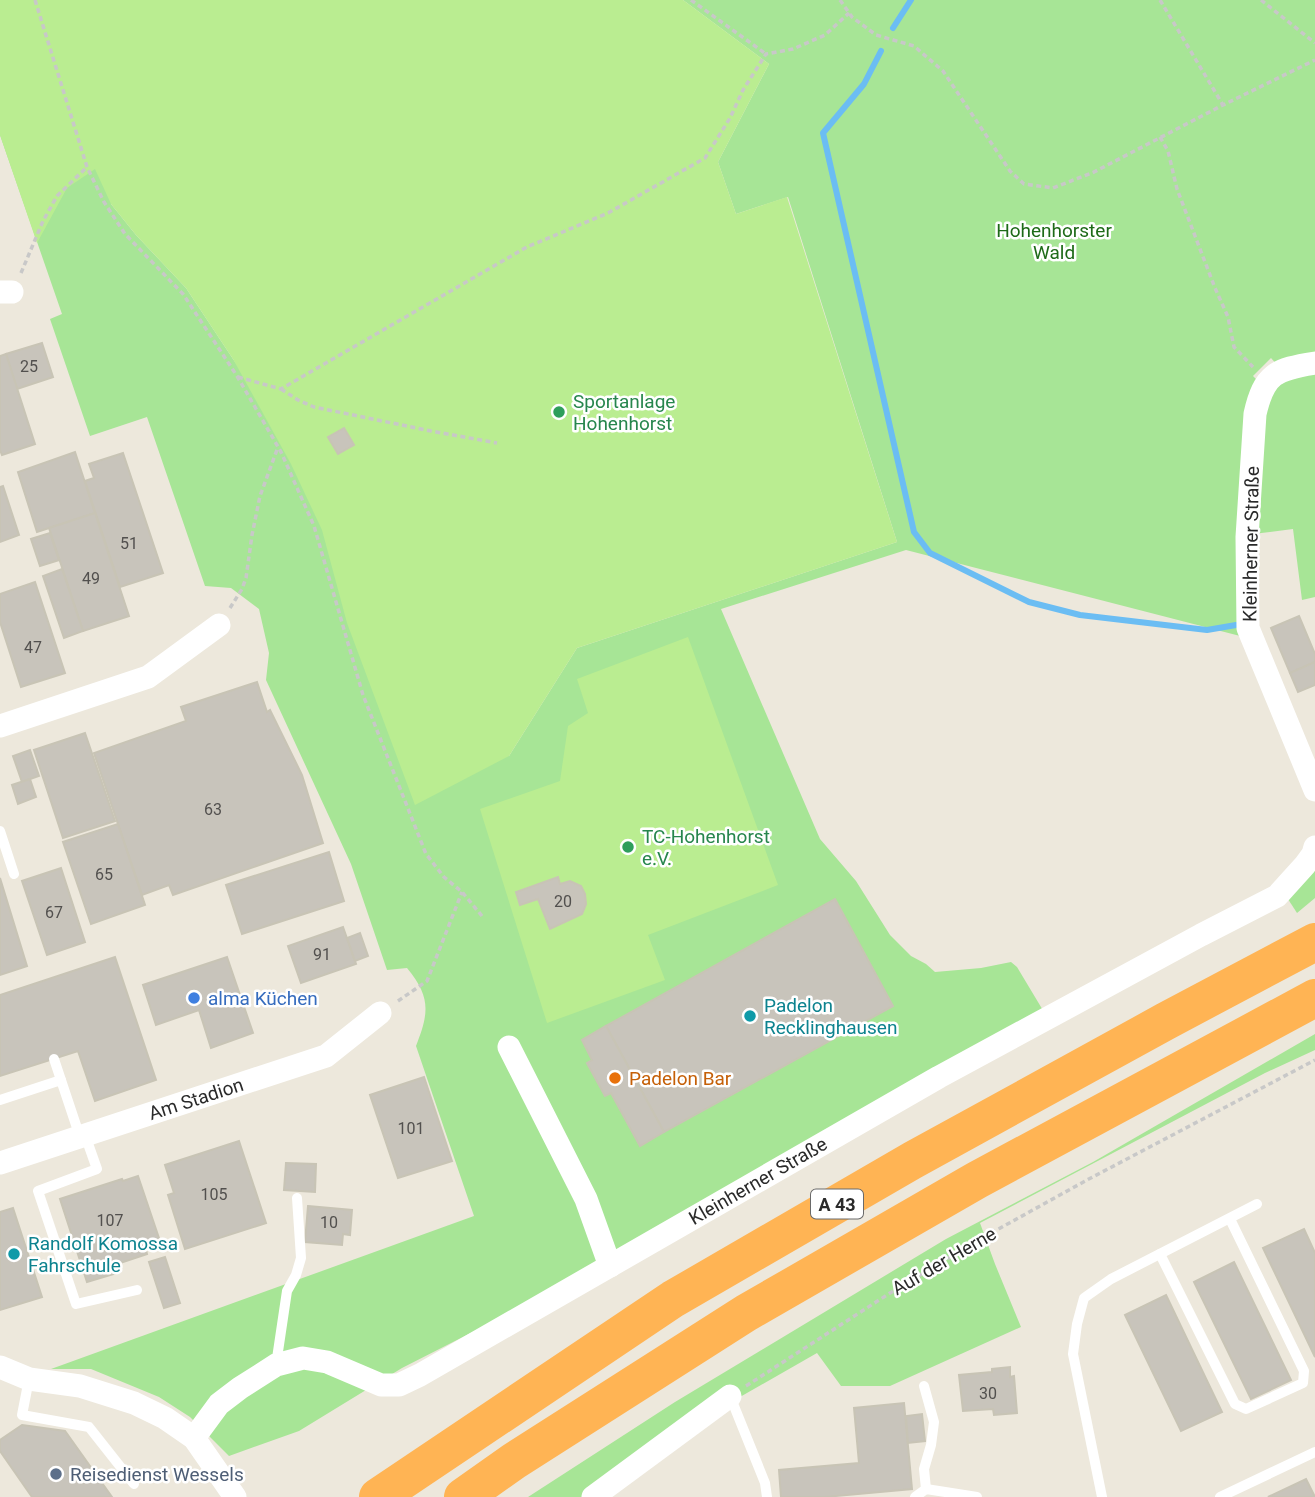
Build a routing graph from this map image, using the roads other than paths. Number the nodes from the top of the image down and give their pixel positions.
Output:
1 (1315, 363) edge
2 (219, 625) road end
3 (0, 726) edge
4 (1315, 790) edge
5 (0, 831) edge
6 (1315, 847) edge
7 (14, 874) dead end
8 (1315, 942) edge
9 (1315, 998) edge
10 (380, 1013) road end
11 (509, 1047) dead end
12 (54, 1059) dead end
13 (61, 1080) junction
14 (0, 1100) edge
15 (83, 1136) junction
16 (0, 1163) edge
17 (297, 1198) dead end
18 (1257, 1204) dead end
19 (1230, 1219) junction
20 (1160, 1254) junction
21 (610, 1266) junction
22 (137, 1290) dead end
23 (276, 1366) junction
24 (0, 1367) edge
25 (29, 1379) junction
26 (924, 1386) dead end
27 (730, 1396) joint
28 (194, 1438) junction
29 (1315, 1452) edge
30 (134, 1484) dead end
31 (926, 1489) junction
32 (235, 1497) edge
33 (378, 1497) edge
34 (463, 1497) edge
35 (593, 1497) edge
36 (767, 1497) edge
37 (915, 1497) edge
38 (977, 1497) edge
39 (1102, 1497) edge
40 (1220, 1497) edge

1 - 4 street, Kleinherner Straße
2 - 3 street
5 - 7 lane
6 - 21 street, Kleinherner Straße
8 - 33 highway, A 43
9 - 34 highway, A 43
10 - 15 street, Am Stadion
11 - 21 street
12 - 13 lane
13 - 14 lane
13 - 15 lane
15 - 16 street, Am Stadion
15 - 22 lane
17 - 23 lane
18 - 19 lane
19 - 20 lane
19 - 20 lane
20 - 39 lane
21 - 23 street, Kleinherner Straße
23 - 28 street, Kleinherner Straße
24 - 25 street
25 - 28 street
25 - 30 lane
26 - 31 lane
27 - 35 street
27 - 36 lane
28 - 32 street
29 - 40 lane
31 - 37 lane
31 - 38 lane

